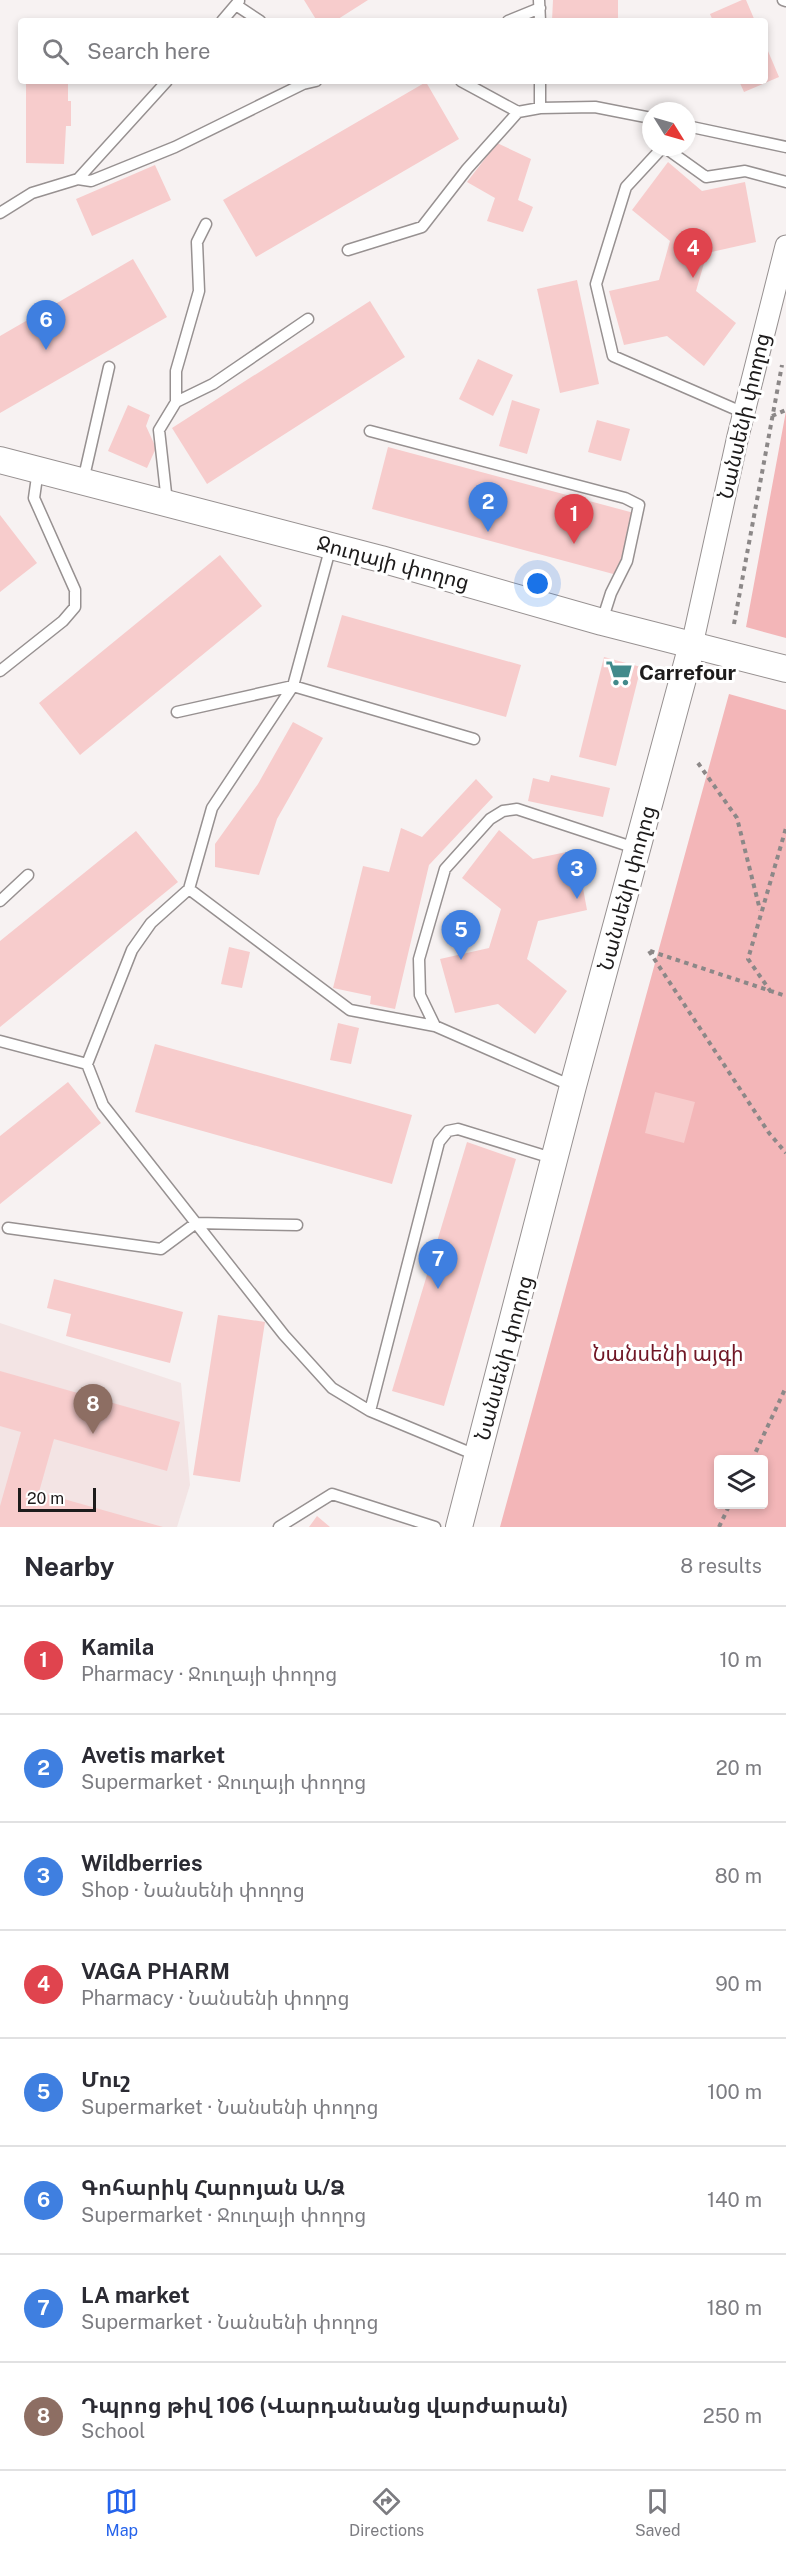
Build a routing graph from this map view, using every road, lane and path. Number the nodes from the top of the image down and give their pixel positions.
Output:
1 (238, 3) edge
2 (540, 4) edge
3 (225, 18) edge
4 (256, 18) edge
5 (514, 18) edge
6 (164, 84) edge
7 (298, 84) edge
8 (467, 84) edge
9 (540, 84) edge
10 (540, 108) junction
11 (518, 112) junction
12 (642, 116) edge
13 (696, 128) edge
14 (786, 147) edge
15 (655, 156) edge
16 (676, 156) edge
17 (78, 179) junction
18 (786, 182) edge
19 (0, 213) edge
20 (206, 224) dead end
21 (786, 246) edge
22 (348, 250) dead end
23 (308, 319) dead end
24 (784, 357) dead end
25 (109, 366) dead end
26 (176, 402) junction
27 (744, 413) junction
28 (370, 431) dead end
29 (0, 460) edge
30 (38, 469) junction
31 (82, 481) junction
32 (167, 502) junction
33 (331, 545) junction
34 (602, 622) junction
35 (734, 624) dead end
36 (692, 645) junction
37 (786, 669) edge
38 (0, 671) edge
39 (293, 686) junction
40 (177, 712) dead end
41 (474, 739) dead end
42 (698, 763) dead end
43 (786, 828) edge
44 (638, 849) junction
45 (28, 875) dead end
46 (189, 889) junction
47 (0, 901) edge
48 (760, 917) junction
49 (771, 992) junction
50 (786, 996) edge
51 (435, 1026) junction
52 (0, 1041) edge
53 (87, 1064) junction
54 (573, 1086) junction
55 (786, 1153) edge
56 (555, 1159) junction
57 (195, 1223) junction
58 (297, 1225) dead end
59 (8, 1228) dead end
60 (786, 1387) edge
61 (784, 1396) edge
62 (370, 1412) junction
63 (754, 1455) edge
64 (478, 1456) junction
65 (728, 1509) edge
66 (279, 1527) edge
67 (435, 1527) edge
68 (459, 1527) edge
69 (719, 1527) edge

1 - 3 lane
1 - 4 lane
2 - 5 lane
6 - 17 lane
7 - 17 lane
8 - 11 lane
9 - 10 lane
10 - 11 lane
10 - 12 lane
11 - 22 lane
13 - 14 lane
15 - 27 lane
16 - 18 lane
17 - 19 lane
20 - 26 lane
21 - 27 street, Նանսենի փողոց
23 - 26 lane
24 - 35 path
25 - 31 lane
26 - 32 lane
27 - 36 street, Նանսենի փողոց
28 - 34 lane
29 - 30 street, Ջուղայի փողոց
30 - 31 street, Ջուղայի փողոց
30 - 38 lane
31 - 32 street, Ջուղայի փողոց
32 - 33 street, Ջուղայի փողոց
33 - 34 street, Ջուղայի փողոց
33 - 39 lane
34 - 36 street, Ջուղայի փողոց
36 - 37 street, Ջուղայի փողոց
36 - 44 street, Նանսենի փողոց
39 - 40 lane
39 - 41 lane
39 - 46 lane
42 - 48 path
43 - 48 path
44 - 51 lane
44 - 54 street, Նանսենի փողոց
45 - 47 lane
46 - 51 lane
46 - 53 lane
48 - 49 path
49 - 50 path
49 - 55 path
51 - 54 lane
52 - 53 lane
53 - 57 lane
54 - 56 street, Նանսենի փողոց
56 - 62 lane
56 - 64 street, Նանսենի փողոց
57 - 58 lane
57 - 59 lane
57 - 62 lane
60 - 61 path
61 - 63 path
62 - 64 lane
64 - 68 street, Նանսենի փողոց
65 - 69 path
66 - 67 lane

